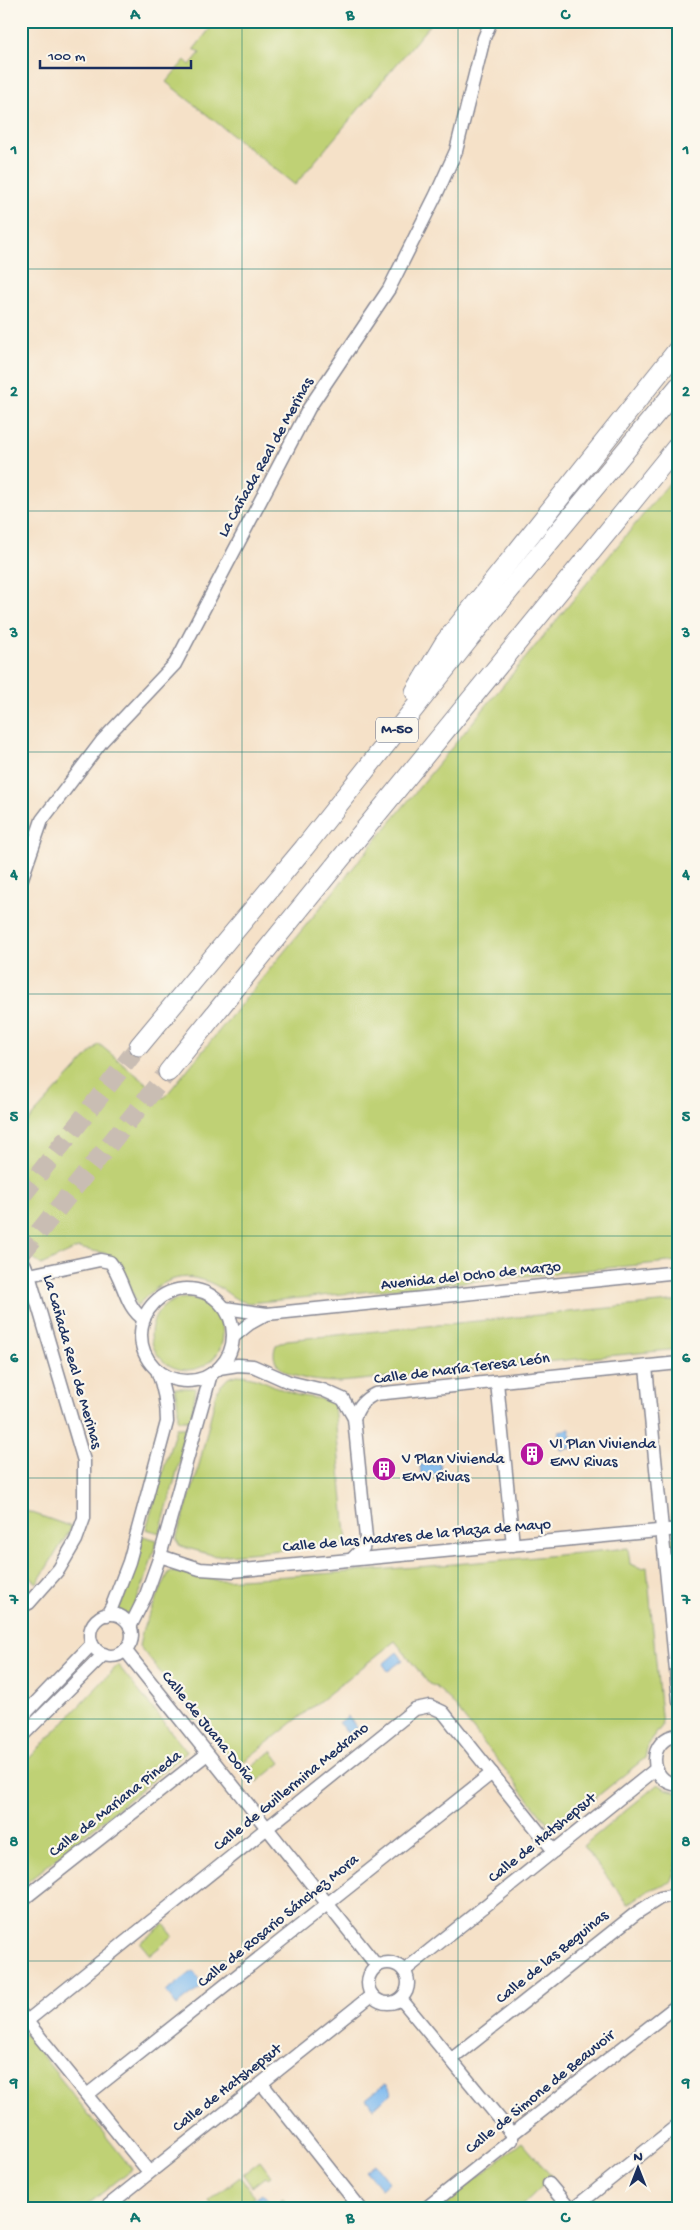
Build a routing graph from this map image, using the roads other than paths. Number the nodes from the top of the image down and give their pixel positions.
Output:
1 (491, 21) edge
2 (679, 348) edge
3 (679, 386) edge
4 (679, 444) edge
5 (370, 765) junction
6 (21, 881) edge
7 (139, 1046) tunnel mouth
8 (168, 1072) tunnel mouth
9 (21, 1256) edge
10 (679, 1272) edge
11 (29, 1275) junction
12 (224, 1308) junction
13 (267, 1314) junction
14 (144, 1319) junction
15 (233, 1338) junction
16 (679, 1363) edge
17 (646, 1367) junction
18 (157, 1370) junction
19 (215, 1371) junction
20 (497, 1382) junction
21 (354, 1418) junction
22 (679, 1529) edge
23 (662, 1531) junction
24 (366, 1538) junction
25 (513, 1545) junction
26 (160, 1556) junction
27 (382, 1558) junction
28 (352, 1559) junction
29 (673, 1589) edge
30 (21, 1607) edge
31 (107, 1615) junction
32 (130, 1627) junction
33 (92, 1644) junction
34 (124, 1650) junction
35 (104, 1654) junction
36 (679, 1701) edge
37 (21, 1718) edge
38 (679, 1735) edge
39 (21, 1737) edge
40 (207, 1754) junction
41 (656, 1770) junction
42 (492, 1773) junction
43 (679, 1785) edge
44 (267, 1828) junction
45 (554, 1851) junction
46 (679, 1894) edge
47 (21, 1901) edge
48 (328, 1904) junction
49 (377, 1966) junction
50 (404, 1971) junction
51 (372, 1995) junction
52 (401, 1999) junction
53 (679, 2004) edge
54 (24, 2018) edge
55 (452, 2059) junction
56 (262, 2084) junction
57 (87, 2095) junction
58 (679, 2124) edge
59 (512, 2134) junction
60 (149, 2172) junction
61 (549, 2184) dead end
62 (112, 2206) edge
63 (361, 2209) edge
64 (425, 2209) edge
65 (571, 2209) edge

1 - 6 street, La Cañada Real de Merinas
2 - 5 highway
3 - 5 highway, M-50
4 - 8 highway, M-50
5 - 7 highway, M-50
9 - 11 street, La Cañada Real de Merinas
10 - 13 street, Avenida del Ocho de Marzo
11 - 14 street
11 - 30 street, La Cañada Real de Merinas
12 - 13 street, Avenida del Ocho de Marzo
12 - 14 street
12 - 15 street
13 - 15 street, Avenida del Ocho de Marzo
14 - 18 street
15 - 19 street
16 - 17 street, Calle de María Teresa León
17 - 20 street, Calle de María Teresa León
17 - 23 street
18 - 19 street
18 - 31 street
19 - 21 street
19 - 26 street
20 - 21 street, Calle de María Teresa León
20 - 25 street
21 - 24 street
22 - 23 street, Calle de las Madres de la Plaza de Mayo
23 - 25 street, Calle de las Madres de la Plaza de Mayo
23 - 29 street
24 - 27 street
24 - 28 street
25 - 27 street, Calle de las Madres de la Plaza de Mayo
26 - 28 street, Calle de las Madres de la Plaza de Mayo
26 - 32 street
27 - 28 street, Calle de las Madres de la Plaza de Mayo
29 - 36 street
31 - 32 street
31 - 33 street
32 - 34 street
33 - 35 street
33 - 37 street
34 - 35 street
34 - 40 street, Calle de Juana Doña
35 - 39 street
38 - 41 street
40 - 44 street, Calle de Juana Doña
40 - 47 street, Calle de Mariana Pineda
41 - 43 street
41 - 45 street, Calle de Hatshepsut
42 - 44 street, Calle de Guillermina Medrano
42 - 45 street, Calle de Guillermina Medrano
42 - 48 street, Calle de Rosario Sánchez Mora
44 - 48 street, Calle de Juana Doña
44 - 54 street, Calle de Guillermina Medrano
45 - 50 street, Calle de Hatshepsut
46 - 55 street, Calle de las Beguinas
48 - 49 street, Calle de Juana Doña
48 - 57 street, Calle de Rosario Sánchez Mora
49 - 50 street
49 - 51 street
50 - 52 street
51 - 52 street
51 - 56 street, Calle de Hatshepsut
52 - 55 street
53 - 59 street, Calle de Simone de Beauvoir
54 - 57 street
55 - 59 street
56 - 60 street, Calle de Hatshepsut
56 - 63 street
57 - 60 street
58 - 65 street
59 - 64 street, Calle de Simone de Beauvoir
60 - 62 street, Calle de Hatshepsut
61 - 65 street

